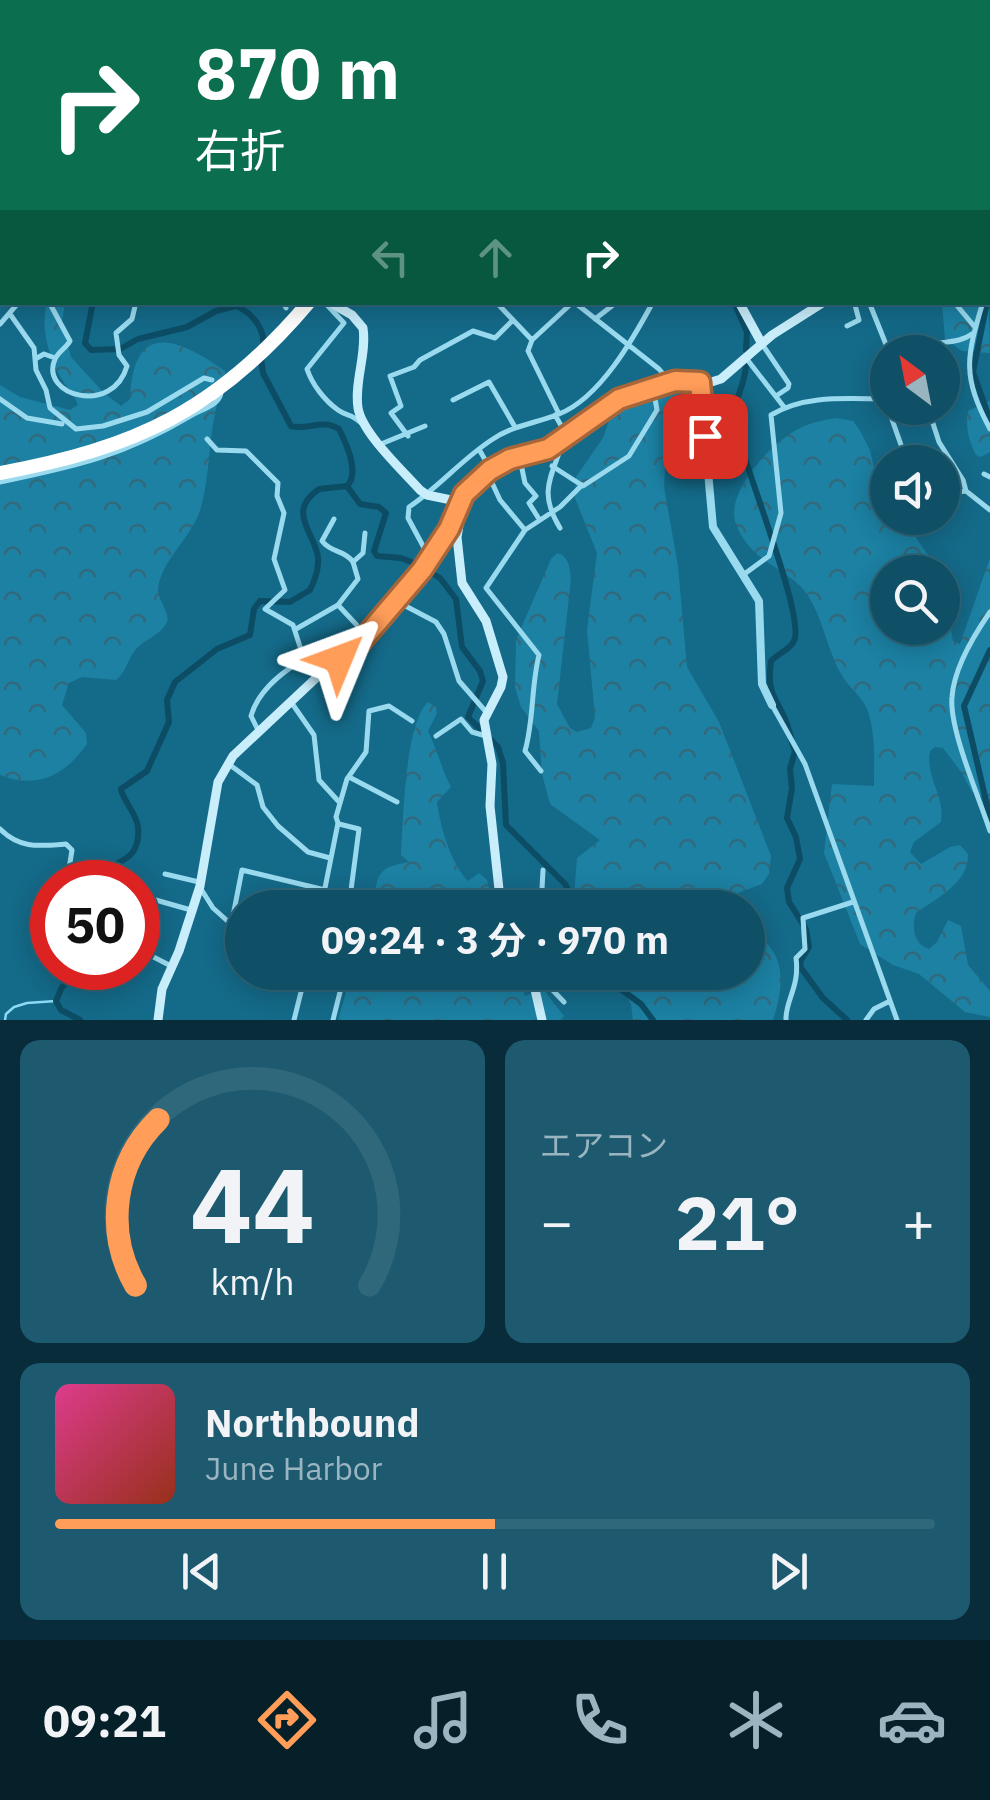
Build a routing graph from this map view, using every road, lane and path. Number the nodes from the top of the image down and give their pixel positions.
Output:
1 (17, 305) edge
2 (51, 305) edge
3 (135, 305) edge
4 (289, 305) edge
5 (306, 305) edge
6 (330, 305) edge
7 (334, 305) edge
8 (498, 305) edge
9 (571, 305) edge
10 (578, 305) edge
11 (614, 305) edge
12 (651, 305) edge
13 (741, 305) edge
14 (820, 305) edge
15 (855, 305) edge
16 (870, 305) edge
17 (956, 305) edge
18 (982, 305) edge
19 (10, 314) junction
20 (595, 319) junction
21 (512, 322) junction
22 (0, 324) edge
23 (847, 326) dead end
24 (973, 330) junction
25 (882, 335) edge
26 (532, 340) junction
27 (960, 343) edge
28 (762, 344) junction
29 (629, 346) junction
30 (37, 358) junction
31 (55, 358) junction
32 (746, 358) junction
33 (230, 376) junction
34 (212, 380) dead end
35 (670, 382) junction
36 (700, 382) junction
37 (653, 387) junction
38 (221, 393) dead end
39 (776, 396) junction
40 (0, 399) edge
41 (453, 400) dead end
42 (870, 401) edge
43 (784, 407) junction
44 (557, 415) junction
45 (66, 424) junction
46 (934, 425) edge
47 (426, 426) dead end
48 (514, 427) junction
49 (990, 429) edge
50 (408, 436) junction
51 (207, 439) dead end
52 (565, 439) junction
53 (380, 444) junction
54 (480, 451) junction
55 (510, 459) junction
56 (552, 466) junction
57 (0, 470) edge
58 (489, 471) junction
59 (0, 482) edge
60 (582, 485) junction
61 (966, 491) junction
62 (960, 492) edge
63 (548, 494) junction
64 (427, 495) junction
65 (536, 496) junction
66 (461, 502) junction
67 (550, 510) junction
68 (990, 510) edge
69 (334, 518) dead end
70 (539, 519) junction
71 (560, 528) dead end
72 (525, 530) junction
73 (366, 533) dead end
74 (353, 562) junction
75 (426, 564) junction
76 (742, 576) junction
77 (394, 600) junction
78 (338, 605) junction
79 (990, 612) edge
80 (296, 629) junction
81 (366, 636) junction
82 (304, 659) junction
83 (331, 664) junction
84 (290, 702) junction
85 (772, 705) joint
86 (487, 713) junction
87 (412, 721) dead end
88 (259, 732) junction
89 (436, 736) dead end
90 (486, 736) junction
91 (228, 762) junction
92 (541, 771) dead end
93 (348, 777) junction
94 (397, 802) dead end
95 (340, 803) junction
96 (338, 824) junction
97 (0, 829) edge
98 (990, 831) edge
99 (331, 858) junction
100 (70, 860) edge
101 (543, 870) dead end
102 (166, 874) dead end
103 (199, 884) junction
104 (238, 890) edge
105 (310, 890) edge
106 (325, 890) edge
107 (351, 890) edge
108 (499, 890) edge
109 (541, 890) edge
110 (160, 901) edge
111 (854, 902) junction
112 (190, 910) junction
113 (225, 920) edge
114 (160, 961) edge
115 (172, 967) junction
116 (302, 990) edge
117 (340, 990) edge
118 (535, 990) edge
119 (553, 990) edge
120 (890, 1000) junction
121 (564, 1002) dead end
122 (158, 1020) edge
123 (294, 1020) edge
124 (333, 1020) edge
125 (542, 1020) edge
126 (786, 1020) edge
127 (866, 1020) edge
128 (897, 1020) edge

1 - 19 street
2 - 31 street
3 - 31 street
4 - 33 highway
5 - 33 highway
6 - 53 street
7 - 53 main road
8 - 21 street
9 - 26 street
10 - 20 street
11 - 20 street
12 - 29 street
13 - 28 main road
14 - 28 main road
15 - 23 street
16 - 25 street
17 - 24 street
18 - 24 street
19 - 22 street
19 - 30 street
20 - 29 street
21 - 26 street
21 - 50 street
24 - 27 street
24 - 49 street
26 - 44 street
28 - 32 main road
28 - 39 street
29 - 35 street
29 - 44 street
30 - 31 street
30 - 45 street
32 - 36 main road
32 - 39 street
33 - 57 highway
34 - 45 street
35 - 36 main road
35 - 37 main road
36 - 76 street
37 - 52 main road
37 - 60 street
38 - 59 street
39 - 43 street
40 - 45 street
41 - 48 street
42 - 43 street
43 - 76 street
44 - 48 street
44 - 52 street
46 - 61 street
47 - 50 street
48 - 54 street
50 - 53 street
51 - 80 street
52 - 55 main road
52 - 56 street
53 - 64 main road
54 - 58 street
54 - 64 street
55 - 58 main road
55 - 65 street
56 - 60 street
56 - 63 street
58 - 66 main road
58 - 72 street
60 - 67 street
61 - 62 street
61 - 68 street
63 - 65 street
63 - 67 street
64 - 66 main road
64 - 75 street
65 - 70 street
66 - 75 main road
66 - 86 main road
67 - 70 street
67 - 71 street
69 - 74 street
70 - 72 street
72 - 92 street
73 - 74 street
74 - 78 street
75 - 77 main road
76 - 85 street
77 - 81 main road
77 - 86 street
78 - 80 street
78 - 81 street
79 - 98 street
80 - 82 street
81 - 83 main road
82 - 83 street
82 - 88 street
83 - 84 main road
84 - 88 main road
84 - 95 street
85 - 111 street
86 - 90 main road
87 - 93 street
88 - 91 main road
89 - 90 street
90 - 108 main road
91 - 99 street
91 - 103 main road
93 - 94 street
93 - 95 street
95 - 96 street
96 - 99 street
96 - 107 street
97 - 100 street
99 - 106 street
101 - 109 street
102 - 103 street
103 - 112 main road
103 - 113 street
104 - 105 street
110 - 112 street
111 - 120 street
111 - 126 street
112 - 115 main road
114 - 115 street
115 - 122 main road
116 - 123 street
117 - 124 street
118 - 125 main road
119 - 121 street
120 - 127 street
120 - 128 street

